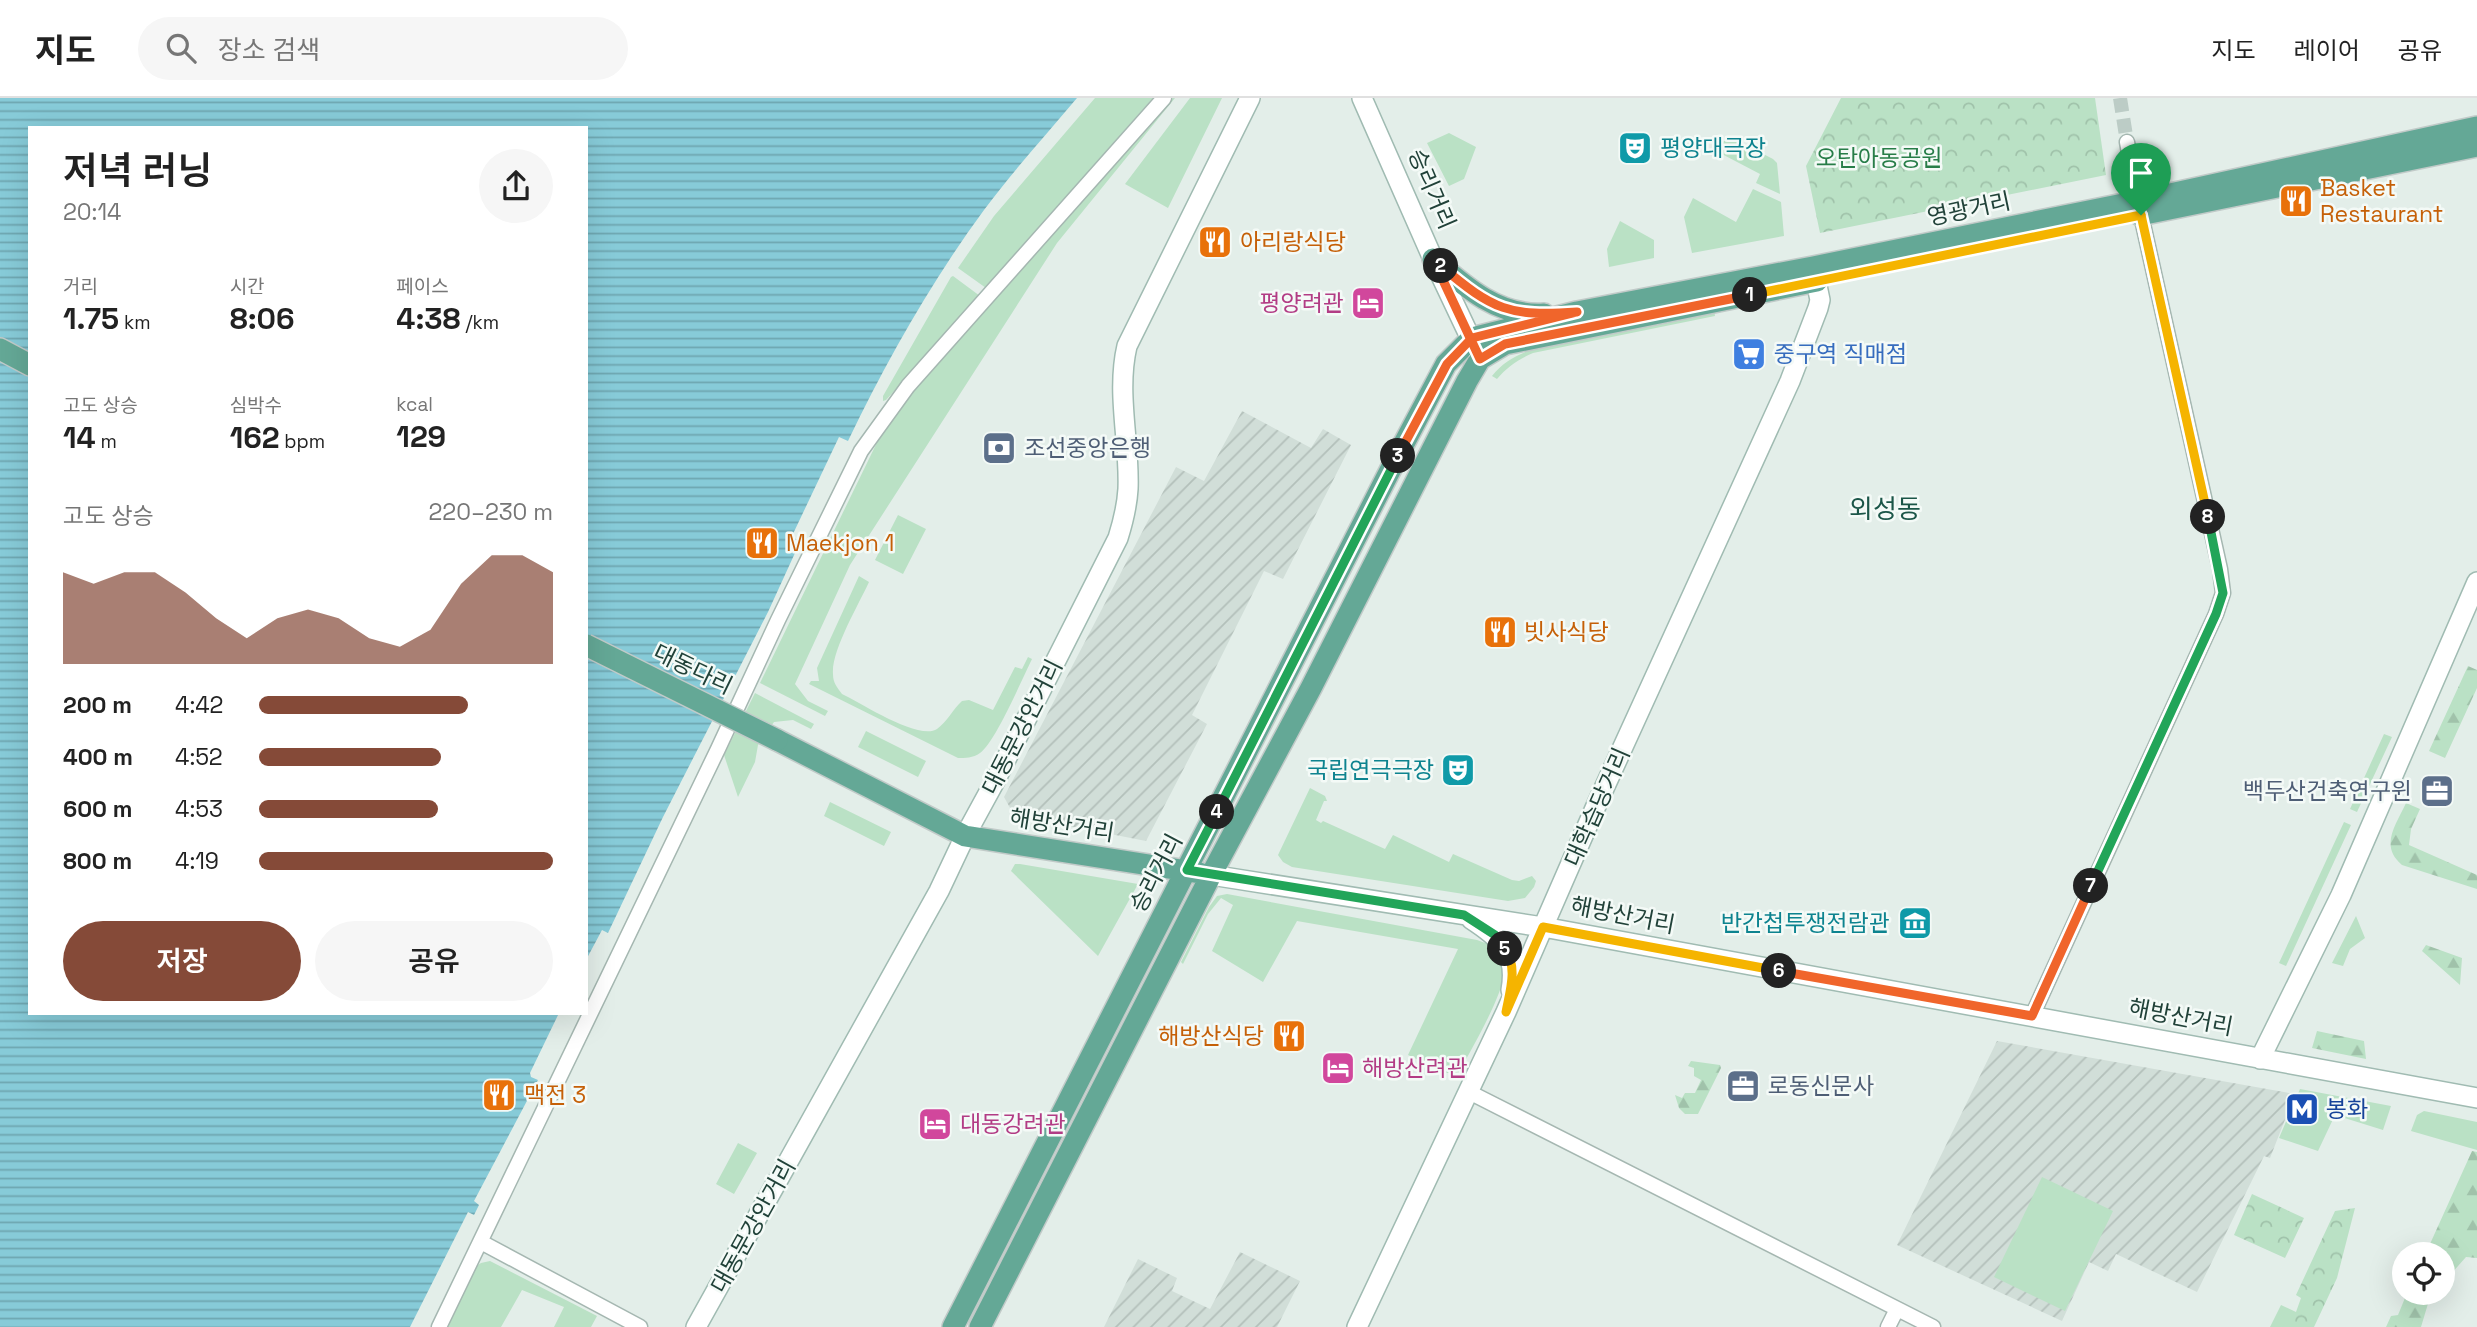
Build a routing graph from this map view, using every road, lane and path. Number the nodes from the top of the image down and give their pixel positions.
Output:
1 (1164, 98) edge
2 (1250, 98) edge
3 (1362, 98) edge
4 (2477, 128) edge
5 (2127, 142) tunnel mouth
6 (2477, 146) edge
7 (2140, 208) junction
8 (1433, 259) junction
9 (1816, 281) junction
10 (1577, 312) junction
11 (1472, 338) junction
12 (0, 349) edge
13 (1480, 359) junction
14 (28, 364) edge
15 (2477, 582) edge
16 (588, 646) edge
17 (777, 740) joint
18 (965, 836) junction
19 (1187, 870) junction
20 (1211, 874) junction
21 (1464, 915) junction
22 (1543, 927) junction
23 (1506, 1012) junction
24 (2032, 1016) junction
25 (2260, 1059) junction
26 (1468, 1092) junction
27 (2477, 1098) edge
28 (481, 1242) junction
29 (1896, 1309) junction
30 (439, 1327) edge
31 (640, 1327) edge
32 (696, 1327) edge
33 (953, 1327) edge
34 (979, 1327) edge
35 (1357, 1327) edge
36 (1888, 1327) edge
37 (1933, 1327) edge

1 - 28 street
2 - 18 main road, 대동문강안거리
3 - 8 main road, 승리거리
4 - 7 main road, 영광거리
5 - 7 street
6 - 7 main road, 영광거리
7 - 9 main road, 영광거리
7 - 10 main road, 영광거리
7 - 24 street
8 - 10 main road
8 - 11 main road, 승리거리
9 - 13 main road, 영광거리
9 - 22 main road, 대학습당거리
10 - 11 main road, 영광거리
11 - 13 main road, 승리거리
11 - 19 main road, 승리거리
12 - 14 main road
13 - 20 main road
15 - 25 main road
16 - 17 main road, 대동다리, bridge
17 - 18 main road, 해방산거리
18 - 19 main road, 해방산거리
18 - 32 main road, 대동문강안거리
19 - 20 main road, 해방산거리
19 - 33 main road, 승리거리
20 - 21 main road, 해방산거리
20 - 34 main road
21 - 22 main road, 해방산거리
21 - 23 main road
22 - 23 main road, 대학습당거리
22 - 24 main road, 해방산거리
23 - 26 main road, 대학습당거리
24 - 25 main road, 해방산거리
25 - 27 main road, 해방산거리
26 - 29 street
26 - 35 main road, 대학습당거리
28 - 30 street
28 - 31 street
29 - 36 street
29 - 37 street

